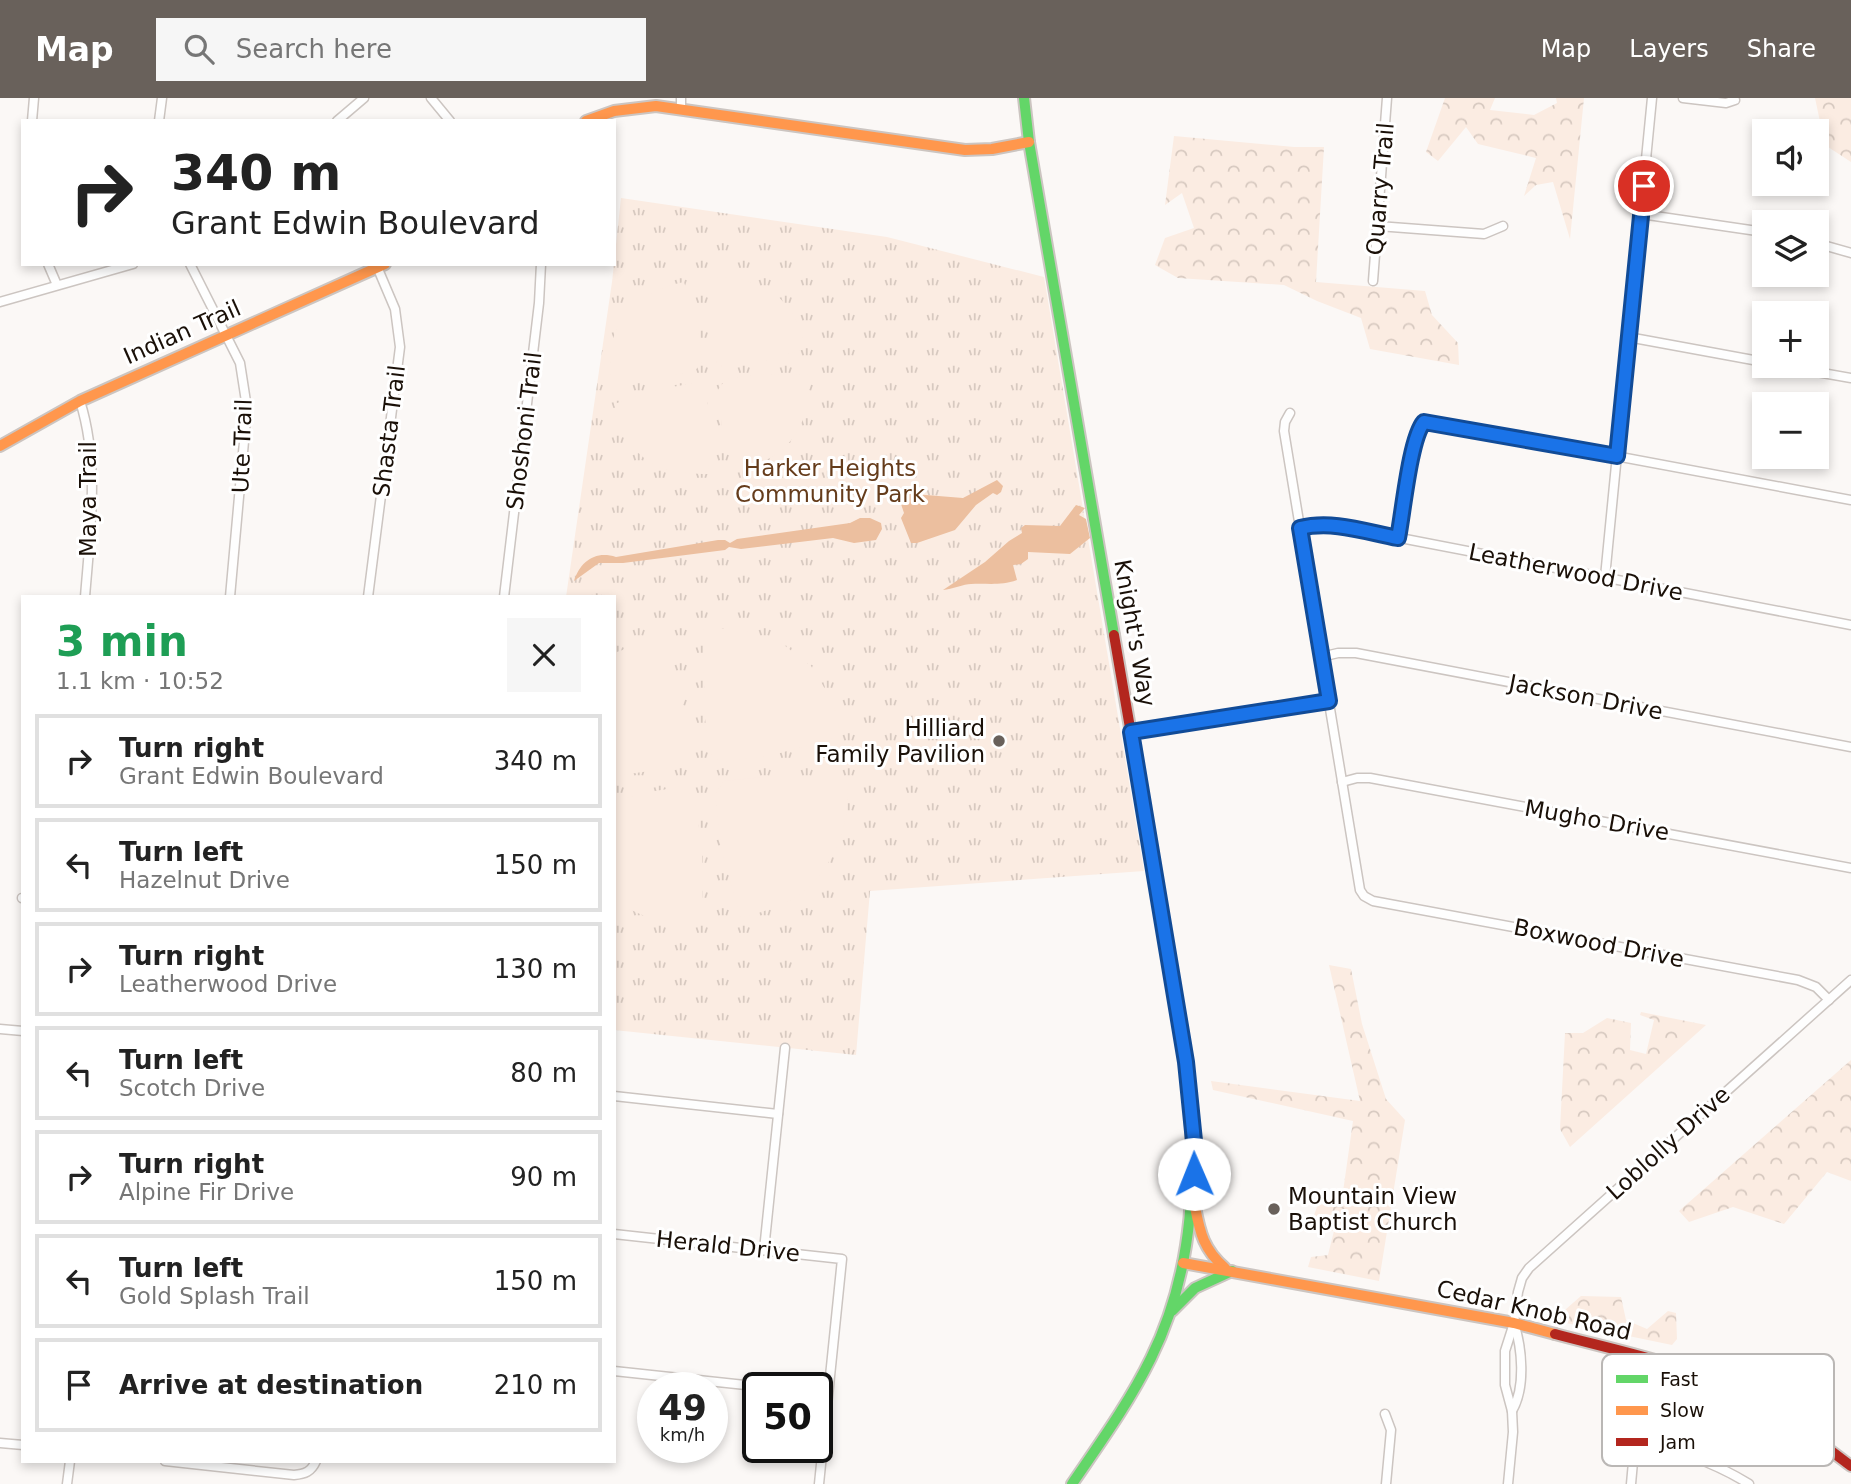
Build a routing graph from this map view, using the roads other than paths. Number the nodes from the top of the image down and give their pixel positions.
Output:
1 (34, 98) edge
2 (162, 98) edge
3 (365, 98) edge
4 (431, 98) edge
5 (1025, 98) edge
6 (1387, 98) edge
7 (1652, 98) edge
8 (1683, 98) edge
9 (1735, 100) edge
10 (681, 103) edge
11 (33, 119) edge
12 (159, 119) edge
13 (339, 119) edge
14 (448, 119) edge
15 (592, 119) edge
16 (1029, 142) junction
17 (1641, 214) junction
18 (1378, 226) junction
19 (1503, 226) dead end
20 (1752, 230) edge
21 (1829, 247) edge
22 (1851, 253) edge
23 (49, 266) edge
24 (126, 266) edge
25 (191, 266) edge
26 (382, 266) edge
27 (541, 266) edge
28 (1373, 281) dead end
29 (57, 285) junction
30 (0, 302) edge
31 (226, 334) junction
32 (1628, 337) junction
33 (1752, 360) edge
34 (1829, 374) edge
35 (1851, 378) edge
36 (80, 401) junction
37 (1290, 413) dead end
38 (0, 446) edge
39 (1617, 456) junction
40 (1851, 500) edge
41 (1300, 528) junction
42 (1398, 538) junction
43 (1605, 577) junction
44 (85, 595) edge
45 (230, 595) edge
46 (368, 595) edge
47 (504, 595) edge
48 (1851, 625) edge
49 (1321, 657) junction
50 (1329, 701) junction
51 (1131, 732) junction
52 (1851, 747) edge
53 (1342, 782) junction
54 (1851, 867) edge
55 (1851, 980) edge
56 (1829, 1000) junction
57 (0, 1029) edge
58 (21, 1031) edge
59 (785, 1048) dead end
60 (616, 1096) edge
61 (778, 1114) junction
62 (1193, 1200) junction
63 (616, 1234) edge
64 (764, 1250) junction
65 (1183, 1263) junction
66 (1230, 1271) junction
67 (1170, 1313) junction
68 (1514, 1323) junction
69 (1630, 1354) edge
70 (616, 1371) edge
71 (832, 1372) edge
72 (742, 1385) edge
73 (1512, 1411) junction
74 (1385, 1414) dead end
75 (0, 1443) edge
76 (21, 1445) edge
77 (1834, 1453) edge
78 (69, 1463) edge
79 (183, 1463) edge
80 (315, 1463) edge
81 (822, 1463) edge
82 (1633, 1466) edge
83 (1715, 1466) edge
84 (1851, 1466) edge
85 (67, 1484) edge
86 (819, 1484) edge
87 (1072, 1484) edge
88 (1385, 1484) edge
89 (1508, 1484) edge
90 (1631, 1484) edge
91 (1749, 1484) edge

1 - 11 street
2 - 12 street
3 - 13 street
4 - 14 street
5 - 16 main road, Knight's Way
6 - 18 street, Quarry Trail
7 - 17 street
8 - 9 street
10 - 15 main road
10 - 16 main road
16 - 51 main road, Knight's Way
17 - 20 street
17 - 32 street
18 - 19 street
18 - 28 street, Quarry Trail
21 - 22 street
23 - 29 street
24 - 29 street
25 - 31 street, Ute Trail
26 - 31 main road, Indian Trail
26 - 46 street, Shasta Trail
27 - 47 street, Shoshoni Trail
29 - 30 street
31 - 36 main road, Indian Trail
31 - 45 street, Ute Trail
32 - 33 street
32 - 39 street
34 - 35 street
36 - 38 main road, Indian Trail
36 - 44 street, Maya Trail
37 - 41 street
39 - 40 street
39 - 42 street
39 - 43 street
41 - 42 street, Leatherwood Drive
41 - 49 street
42 - 43 street, Leatherwood Drive
43 - 48 street, Leatherwood Drive
49 - 50 street
49 - 52 street, Jackson Drive
50 - 51 street
50 - 53 street
51 - 62 main road, Knight's Way
53 - 54 street, Mugho Drive
53 - 56 street, Boxwood Drive
55 - 56 street, Loblolly Drive
56 - 68 street, Loblolly Drive
57 - 58 street
59 - 61 street
60 - 61 street
61 - 64 street
62 - 65 main road, Knight's Way
62 - 66 main road
63 - 64 street, Herald Drive
64 - 71 street, Herald Drive
65 - 66 main road, Cedar Knob Road
65 - 67 main road, Knight's Way
66 - 67 main road
66 - 68 main road, Cedar Knob Road
67 - 87 main road, Knight's Way
68 - 69 main road, Cedar Knob Road
68 - 73 street
68 - 73 street
70 - 72 street
73 - 89 street
74 - 88 street
75 - 76 street
77 - 84 main road, Cedar Knob Road
78 - 85 street
79 - 80 street
81 - 86 street
82 - 90 street
83 - 91 street

